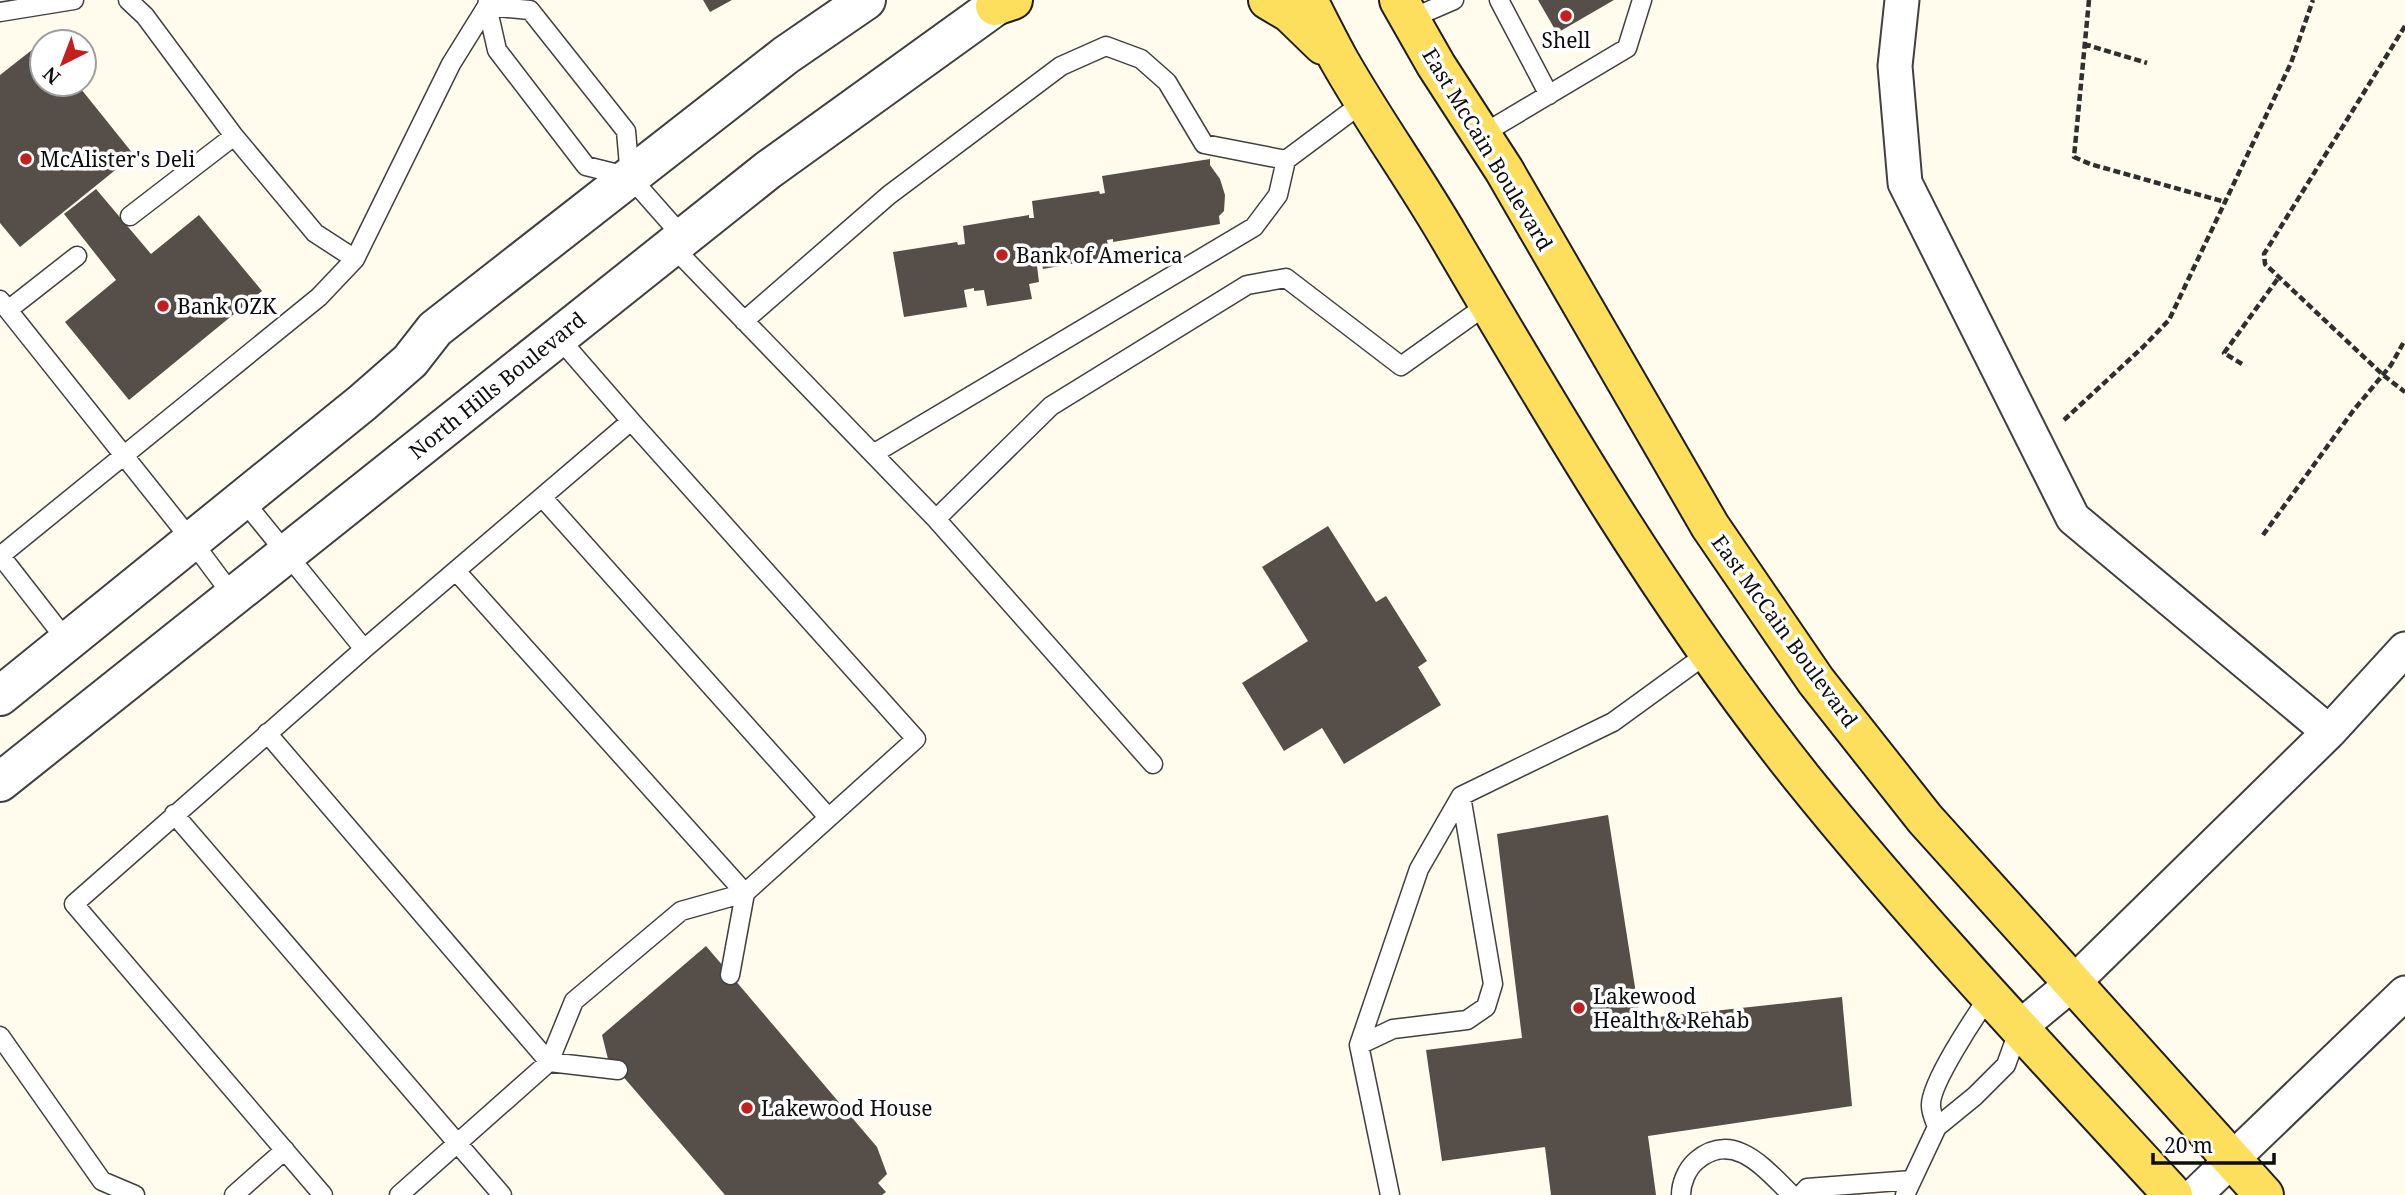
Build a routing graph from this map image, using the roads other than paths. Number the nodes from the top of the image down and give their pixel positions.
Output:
1 (74, 0) edge
2 (128, 0) edge
3 (866, 0) edge
4 (1268, 0) edge
5 (1308, 0) edge
6 (1454, 0) edge
7 (1499, 0) edge
8 (1643, 0) edge
9 (1902, 0) edge
10 (1004, 2) edge
11 (488, 3) edge
12 (1410, 9) edge
13 (0, 12) edge
14 (1339, 60) junction
15 (1549, 95) junction
16 (1365, 101) junction
17 (1480, 135) junction
18 (234, 136) junction
19 (1286, 160) junction
20 (630, 177) junction
21 (130, 216) dead end
22 (678, 242) junction
23 (77, 256) dead end
24 (355, 259) junction
25 (1488, 304) junction
26 (4, 305) edge
27 (744, 321) junction
28 (558, 337) junction
29 (631, 421) junction
30 (873, 454) junction
31 (124, 456) junction
32 (542, 497) junction
33 (243, 500) junction
34 (936, 519) junction
35 (192, 541) junction
36 (286, 554) junction
37 (0, 556) edge
38 (456, 571) junction
39 (233, 596) junction
40 (67, 641) junction
41 (364, 649) junction
42 (2405, 649) edge
43 (1708, 653) junction
44 (0, 696) edge
45 (2329, 732) junction
46 (267, 733) junction
47 (1153, 764) dead end
48 (0, 782) edge
49 (1461, 796) junction
50 (174, 814) junction
51 (828, 817) junction
52 (745, 893) junction
53 (730, 975) dead end
54 (2073, 983) junction
55 (2405, 993) edge
56 (1990, 995) junction
57 (2020, 1027) junction
58 (0, 1036) edge
59 (1359, 1045) junction
60 (548, 1062) junction
61 (618, 1070) dead end
62 (1937, 1127) junction
63 (457, 1143) junction
64 (285, 1150) junction
65 (2232, 1160) junction
66 (1908, 1188) edge
67 (135, 1195) edge
68 (234, 1195) edge
69 (323, 1195) edge
70 (399, 1195) edge
71 (502, 1195) edge
72 (1390, 1195) edge
73 (1681, 1195) edge
74 (1792, 1195) edge
75 (1801, 1195) edge
76 (2173, 1195) edge
77 (2195, 1195) edge
78 (2264, 1195) edge

1 - 13 lane
2 - 18 lane
3 - 20 street
4 - 14 main road
5 - 14 main road
6 - 12 lane
7 - 15 lane
8 - 15 lane
9 - 45 street
10 - 22 street, North Hills Boulevard
11 - 20 lane
11 - 20 lane
11 - 24 lane
12 - 17 main road, East McCain Boulevard
14 - 16 main road
15 - 17 lane
16 - 19 lane
16 - 25 main road
17 - 54 main road, East McCain Boulevard
18 - 21 lane
18 - 24 lane
19 - 27 lane
19 - 30 lane
20 - 22 lane
20 - 33 street
22 - 27 lane
22 - 28 street, North Hills Boulevard
23 - 26 lane
24 - 31 lane
25 - 34 lane
25 - 43 main road
26 - 31 lane
27 - 30 lane
28 - 29 lane
28 - 36 street, North Hills Boulevard
29 - 32 lane
29 - 51 lane
30 - 34 lane
31 - 35 lane
31 - 37 lane
32 - 38 lane
32 - 51 lane
33 - 35 street
33 - 36 lane
34 - 47 lane
35 - 39 lane
35 - 40 street
36 - 39 street, North Hills Boulevard
36 - 41 lane
37 - 40 lane
38 - 41 lane
38 - 52 lane
39 - 48 street, North Hills Boulevard
40 - 44 street
41 - 46 lane
42 - 45 street
43 - 49 lane
43 - 56 main road
45 - 54 street
46 - 50 lane
46 - 60 lane
49 - 59 lane
49 - 59 lane
50 - 63 lane
50 - 64 lane
51 - 52 lane
52 - 53 lane
52 - 60 lane
54 - 57 street
54 - 65 main road, East McCain Boulevard
55 - 65 street
56 - 57 main road
56 - 62 lane
57 - 62 lane
57 - 76 main road
58 - 67 lane
59 - 72 lane
60 - 61 lane
60 - 63 lane
62 - 66 lane
63 - 70 lane
63 - 71 lane
64 - 68 lane
64 - 69 lane
65 - 77 street
65 - 78 main road, East McCain Boulevard
66 - 75 lane
73 - 74 lane

